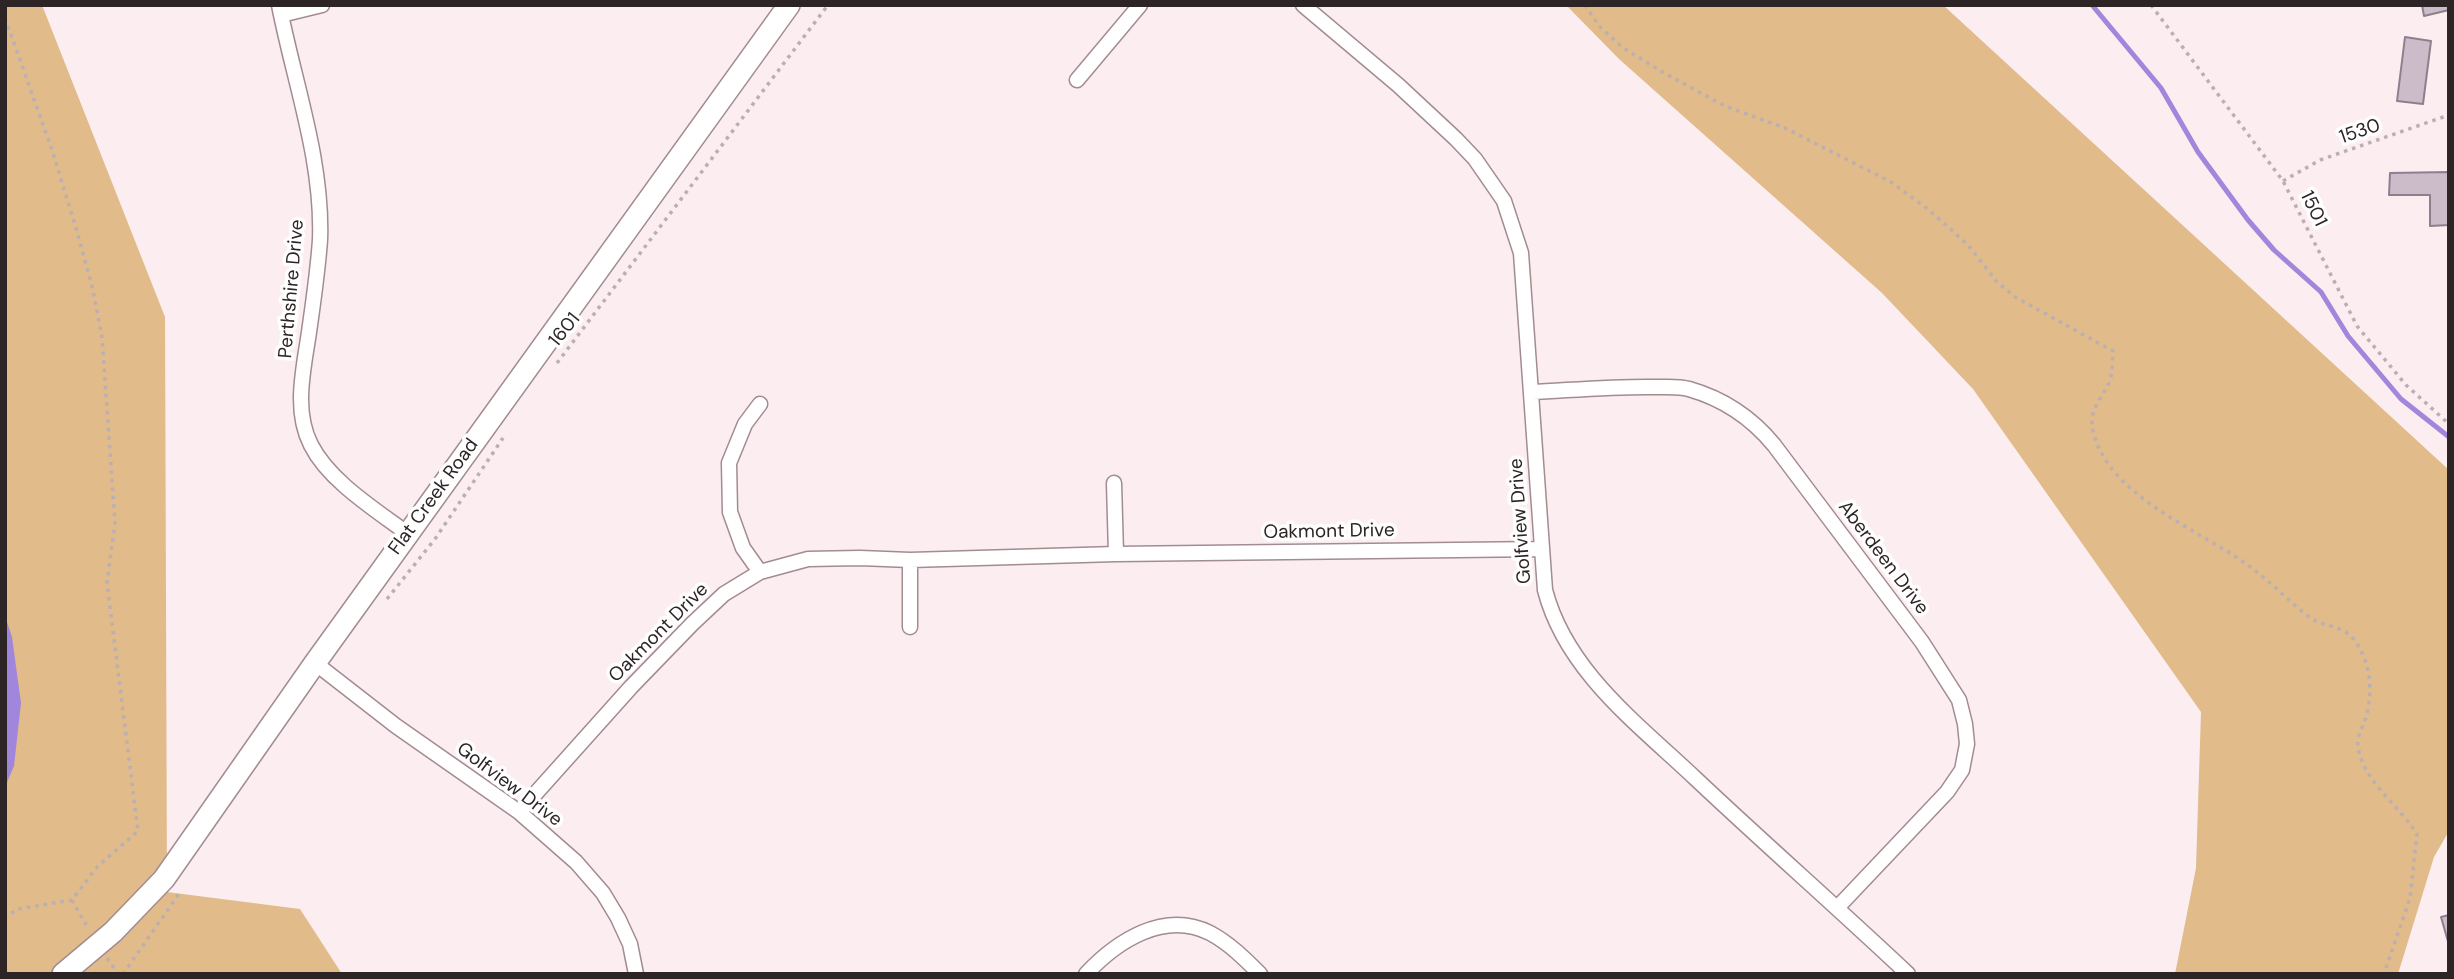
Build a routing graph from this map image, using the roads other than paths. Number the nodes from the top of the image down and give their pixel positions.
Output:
1 (322, 5) edge
2 (789, 5) edge
3 (1140, 5) edge
4 (1303, 5) edge
5 (280, 10) edge
6 (1077, 80) dead end
7 (1532, 392) junction
8 (760, 404) dead end
9 (1114, 483) dead end
10 (408, 534) junction
11 (1542, 549) junction
12 (1116, 554) junction
13 (910, 560) junction
14 (760, 572) junction
15 (910, 627) dead end
16 (314, 663) junction
17 (519, 812) junction
18 (1838, 908) junction
19 (63, 974) edge
20 (636, 974) edge
21 (1086, 974) edge
22 (1260, 974) edge
23 (1908, 974) edge

1 - 5 street
2 - 10 street, Flat Creek Road
3 - 6 street
4 - 7 street, Golfview Drive
5 - 10 street, Perthshire Drive
7 - 11 street, Golfview Drive
7 - 18 street, Aberdeen Drive
8 - 14 street
9 - 12 street
10 - 16 street, Flat Creek Road
11 - 12 street, Oakmont Drive
11 - 18 street, Golfview Drive
12 - 13 street, Oakmont Drive
13 - 14 street, Oakmont Drive
13 - 15 street
14 - 17 street, Oakmont Drive
16 - 17 street, Golfview Drive
16 - 19 street, Flat Creek Road
17 - 20 street, Golfview Drive
18 - 23 street, Golfview Drive
21 - 22 street

